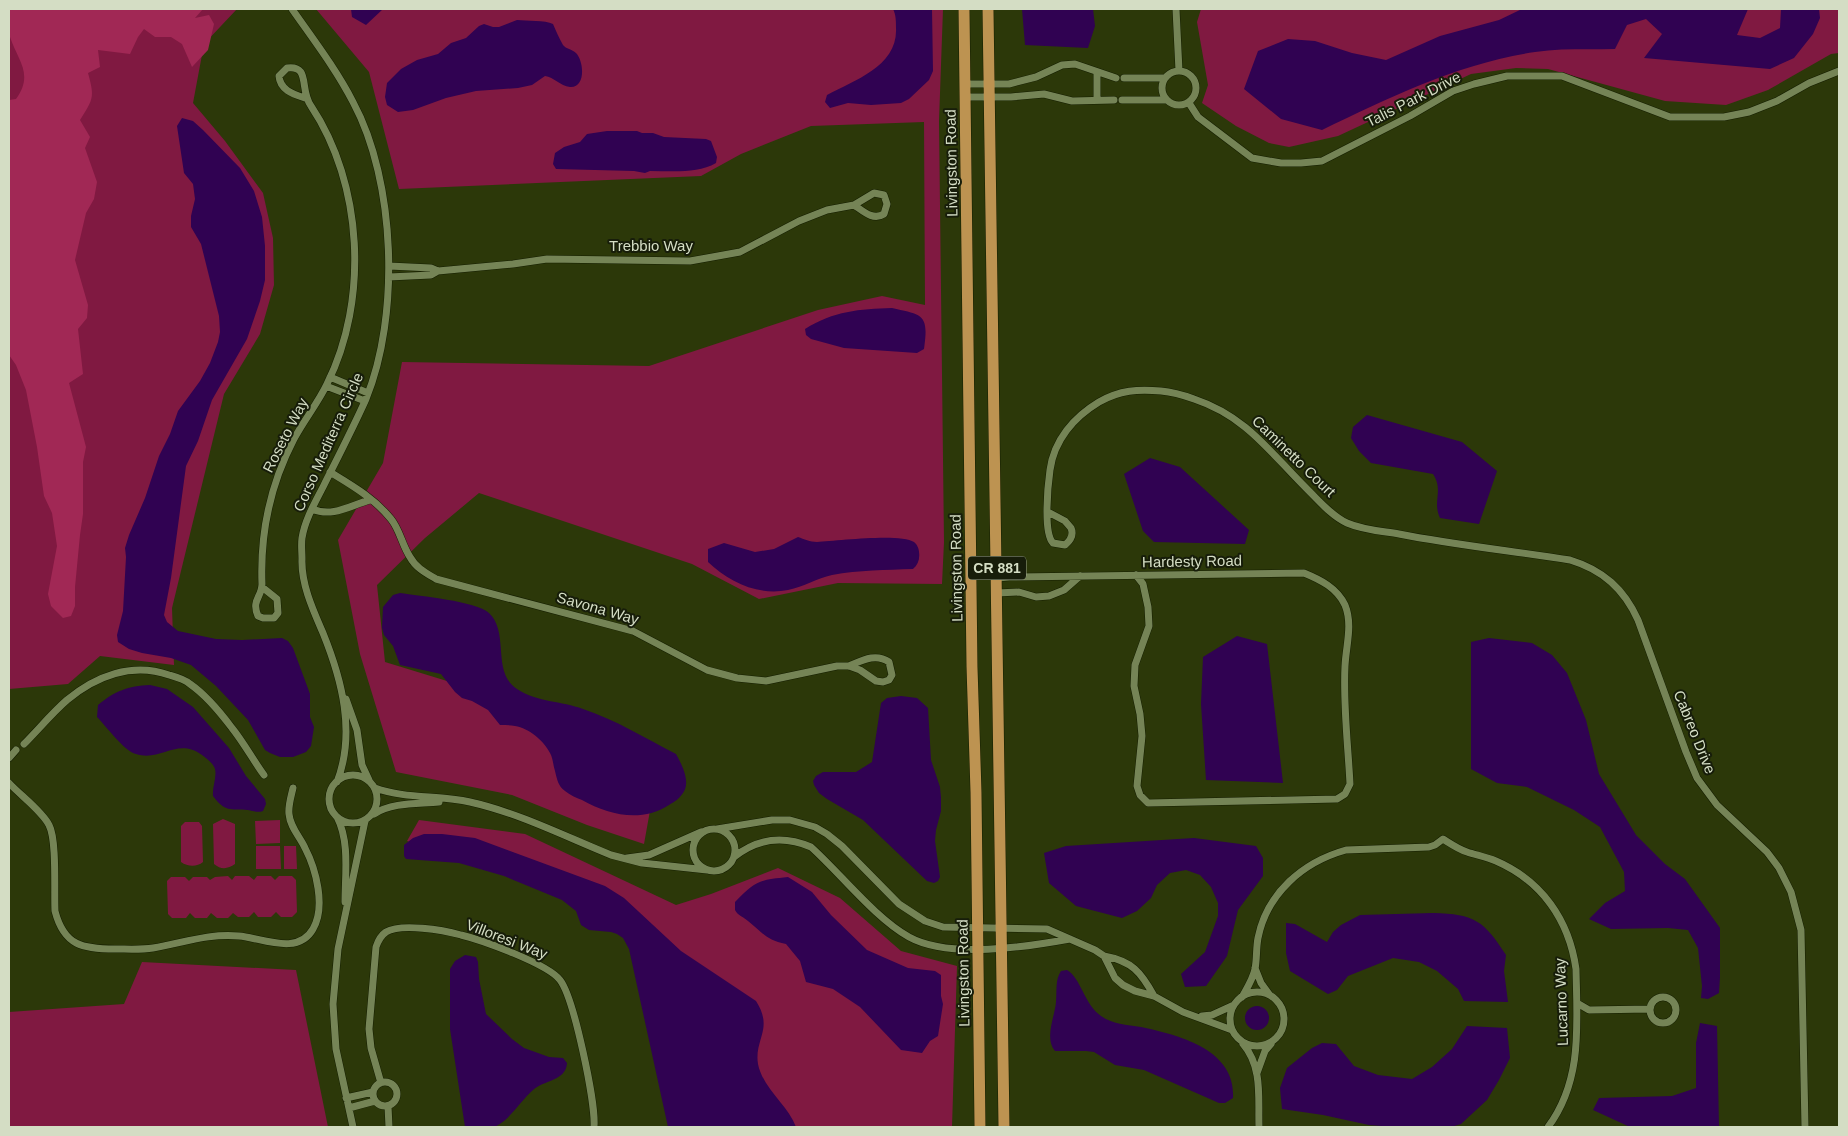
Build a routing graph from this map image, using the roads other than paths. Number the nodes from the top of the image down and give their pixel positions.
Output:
1 (292, 9) edge
2 (964, 9) edge
3 (988, 9) edge
4 (1176, 9) edge
5 (1179, 71) junction
6 (1839, 71) edge
7 (1097, 72) junction
8 (1165, 78) junction
9 (965, 84) junction
10 (989, 90) junction
11 (965, 97) junction
12 (306, 98) junction
13 (1097, 99) junction
14 (1166, 100) junction
15 (1189, 102) junction
16 (854, 205) junction
17 (389, 266) junction
18 (438, 270) junction
19 (389, 277) junction
20 (330, 377) junction
21 (326, 386) junction
22 (368, 393) junction
23 (364, 401) junction
24 (330, 472) junction
25 (370, 500) junction
26 (312, 509) junction
27 (1048, 512) junction
28 (1452, 544) joint
29 (1080, 576) junction
30 (1136, 576) junction
31 (997, 578) junction
32 (262, 587) junction
33 (997, 593) junction
34 (849, 666) junction
35 (343, 694) junction
36 (24, 744) dead end
37 (16, 750) dead end
38 (9, 758) edge
39 (264, 775) dead end
40 (370, 781) junction
41 (337, 782) junction
42 (9, 783) edge
43 (293, 788) dead end
44 (375, 788) junction
45 (451, 800) junction
46 (337, 817) junction
47 (368, 818) junction
48 (717, 829) junction
49 (705, 831) junction
50 (734, 857) junction
51 (619, 858) junction
52 (707, 870) junction
53 (345, 917) junction
54 (978, 927) junction
55 (1000, 928) junction
56 (1070, 939) junction
57 (1000, 948) junction
58 (978, 950) junction
59 (1104, 956) junction
60 (1256, 968) junction
61 (1269, 995) junction
62 (1154, 996) junction
63 (1242, 997) junction
64 (1577, 1003) junction
65 (1234, 1004) junction
66 (1650, 1009) dead end
67 (1589, 1010) junction
68 (1199, 1016) junction
69 (1577, 1020) junction
70 (1232, 1030) junction
71 (1238, 1039) junction
72 (1272, 1042) junction
73 (1257, 1073) junction
74 (381, 1083) junction
75 (373, 1092) junction
76 (346, 1098) junction
77 (375, 1101) junction
78 (388, 1106) junction
79 (349, 1108) junction
80 (353, 1127) edge
81 (389, 1127) edge
82 (594, 1127) edge
83 (980, 1127) edge
84 (1004, 1127) edge
85 (1259, 1127) edge
86 (1548, 1127) edge
87 (1805, 1127) edge

1 - 17 street, Corso Mediterra Circle
2 - 9 main road, Livingston Road / CR 881
3 - 10 main road, CR 881
4 - 5 street
5 - 8 street
5 - 15 street
6 - 15 street, Talis Park Drive
7 - 8 street
7 - 10 street
7 - 13 street
8 - 14 street
9 - 10 street
9 - 11 main road, Livingston Road / CR 881
10 - 11 street
10 - 13 street
10 - 31 main road, CR 881
11 - 54 main road, Livingston Road / CR 881
12 - 12 street, Roseto Way
12 - 20 street, Roseto Way
13 - 14 street
14 - 15 street
16 - 16 street, Trebbio Way
16 - 18 street, Trebbio Way
17 - 18 street, Trebbio Way
17 - 19 street, Corso Mediterra Circle
18 - 19 street, Trebbio Way
19 - 22 street, Corso Mediterra Circle
20 - 21 street, Roseto Way
20 - 22 street
21 - 23 street
21 - 32 street, Roseto Way
22 - 23 street, Corso Mediterra Circle
23 - 24 street, Corso Mediterra Circle
24 - 25 street, Savona Way
24 - 26 street, Corso Mediterra Circle
25 - 26 street
25 - 34 street, Savona Way
26 - 35 street, Corso Mediterra Circle
27 - 27 street, Caminetto Court
27 - 28 street, Caminetto Court
28 - 87 street, Cabreo Drive
29 - 30 street, Hardesty Road
29 - 31 street, Hardesty Road
29 - 33 street
30 - 30 street, Hardesty Road
31 - 33 main road, CR 881
32 - 32 street, Roseto Way
33 - 55 main road, CR 881
34 - 34 street, Savona Way
35 - 40 street, Corso Mediterra Circle
35 - 41 street, Corso Mediterra Circle
36 - 39 street
37 - 38 street
40 - 41 street
40 - 44 street, Corso Mediterra Circle
41 - 46 street, Corso Mediterra Circle
42 - 43 street
44 - 45 street
44 - 47 street, Corso Mediterra Circle
45 - 47 street
45 - 51 street
46 - 47 street
46 - 53 street, Corso Mediterra Circle
47 - 53 street, Corso Mediterra Circle
48 - 49 street
48 - 50 street
48 - 54 street
49 - 51 street
49 - 52 street
50 - 52 street
50 - 58 street
51 - 52 street
53 - 76 street, Corso Mediterra Circle
54 - 55 street
54 - 58 main road, Livingston Road / CR 881
55 - 56 street
55 - 57 main road, CR 881
56 - 57 street
56 - 59 street
57 - 58 street
57 - 84 main road, CR 881
58 - 83 main road, Livingston Road / CR 881
59 - 62 street
59 - 62 street
60 - 61 street, Lucarno Way
60 - 63 street, Lucarno Way
60 - 64 street, Lucarno Way
61 - 63 street
61 - 72 street
62 - 68 street
63 - 65 street
64 - 67 street
64 - 69 street, Lucarno Way
65 - 68 street
65 - 70 street
66 - 67 street
67 - 69 street
68 - 70 street
69 - 86 street, Lucarno Way
70 - 71 street
71 - 72 street
71 - 73 street
72 - 73 street
73 - 85 street
74 - 75 street
74 - 78 street
74 - 82 street, Villoresi Way
75 - 76 street
75 - 77 street
76 - 79 street, Corso Mediterra Circle
77 - 78 street
77 - 79 street
78 - 81 street
79 - 80 street, Corso Mediterra Circle

